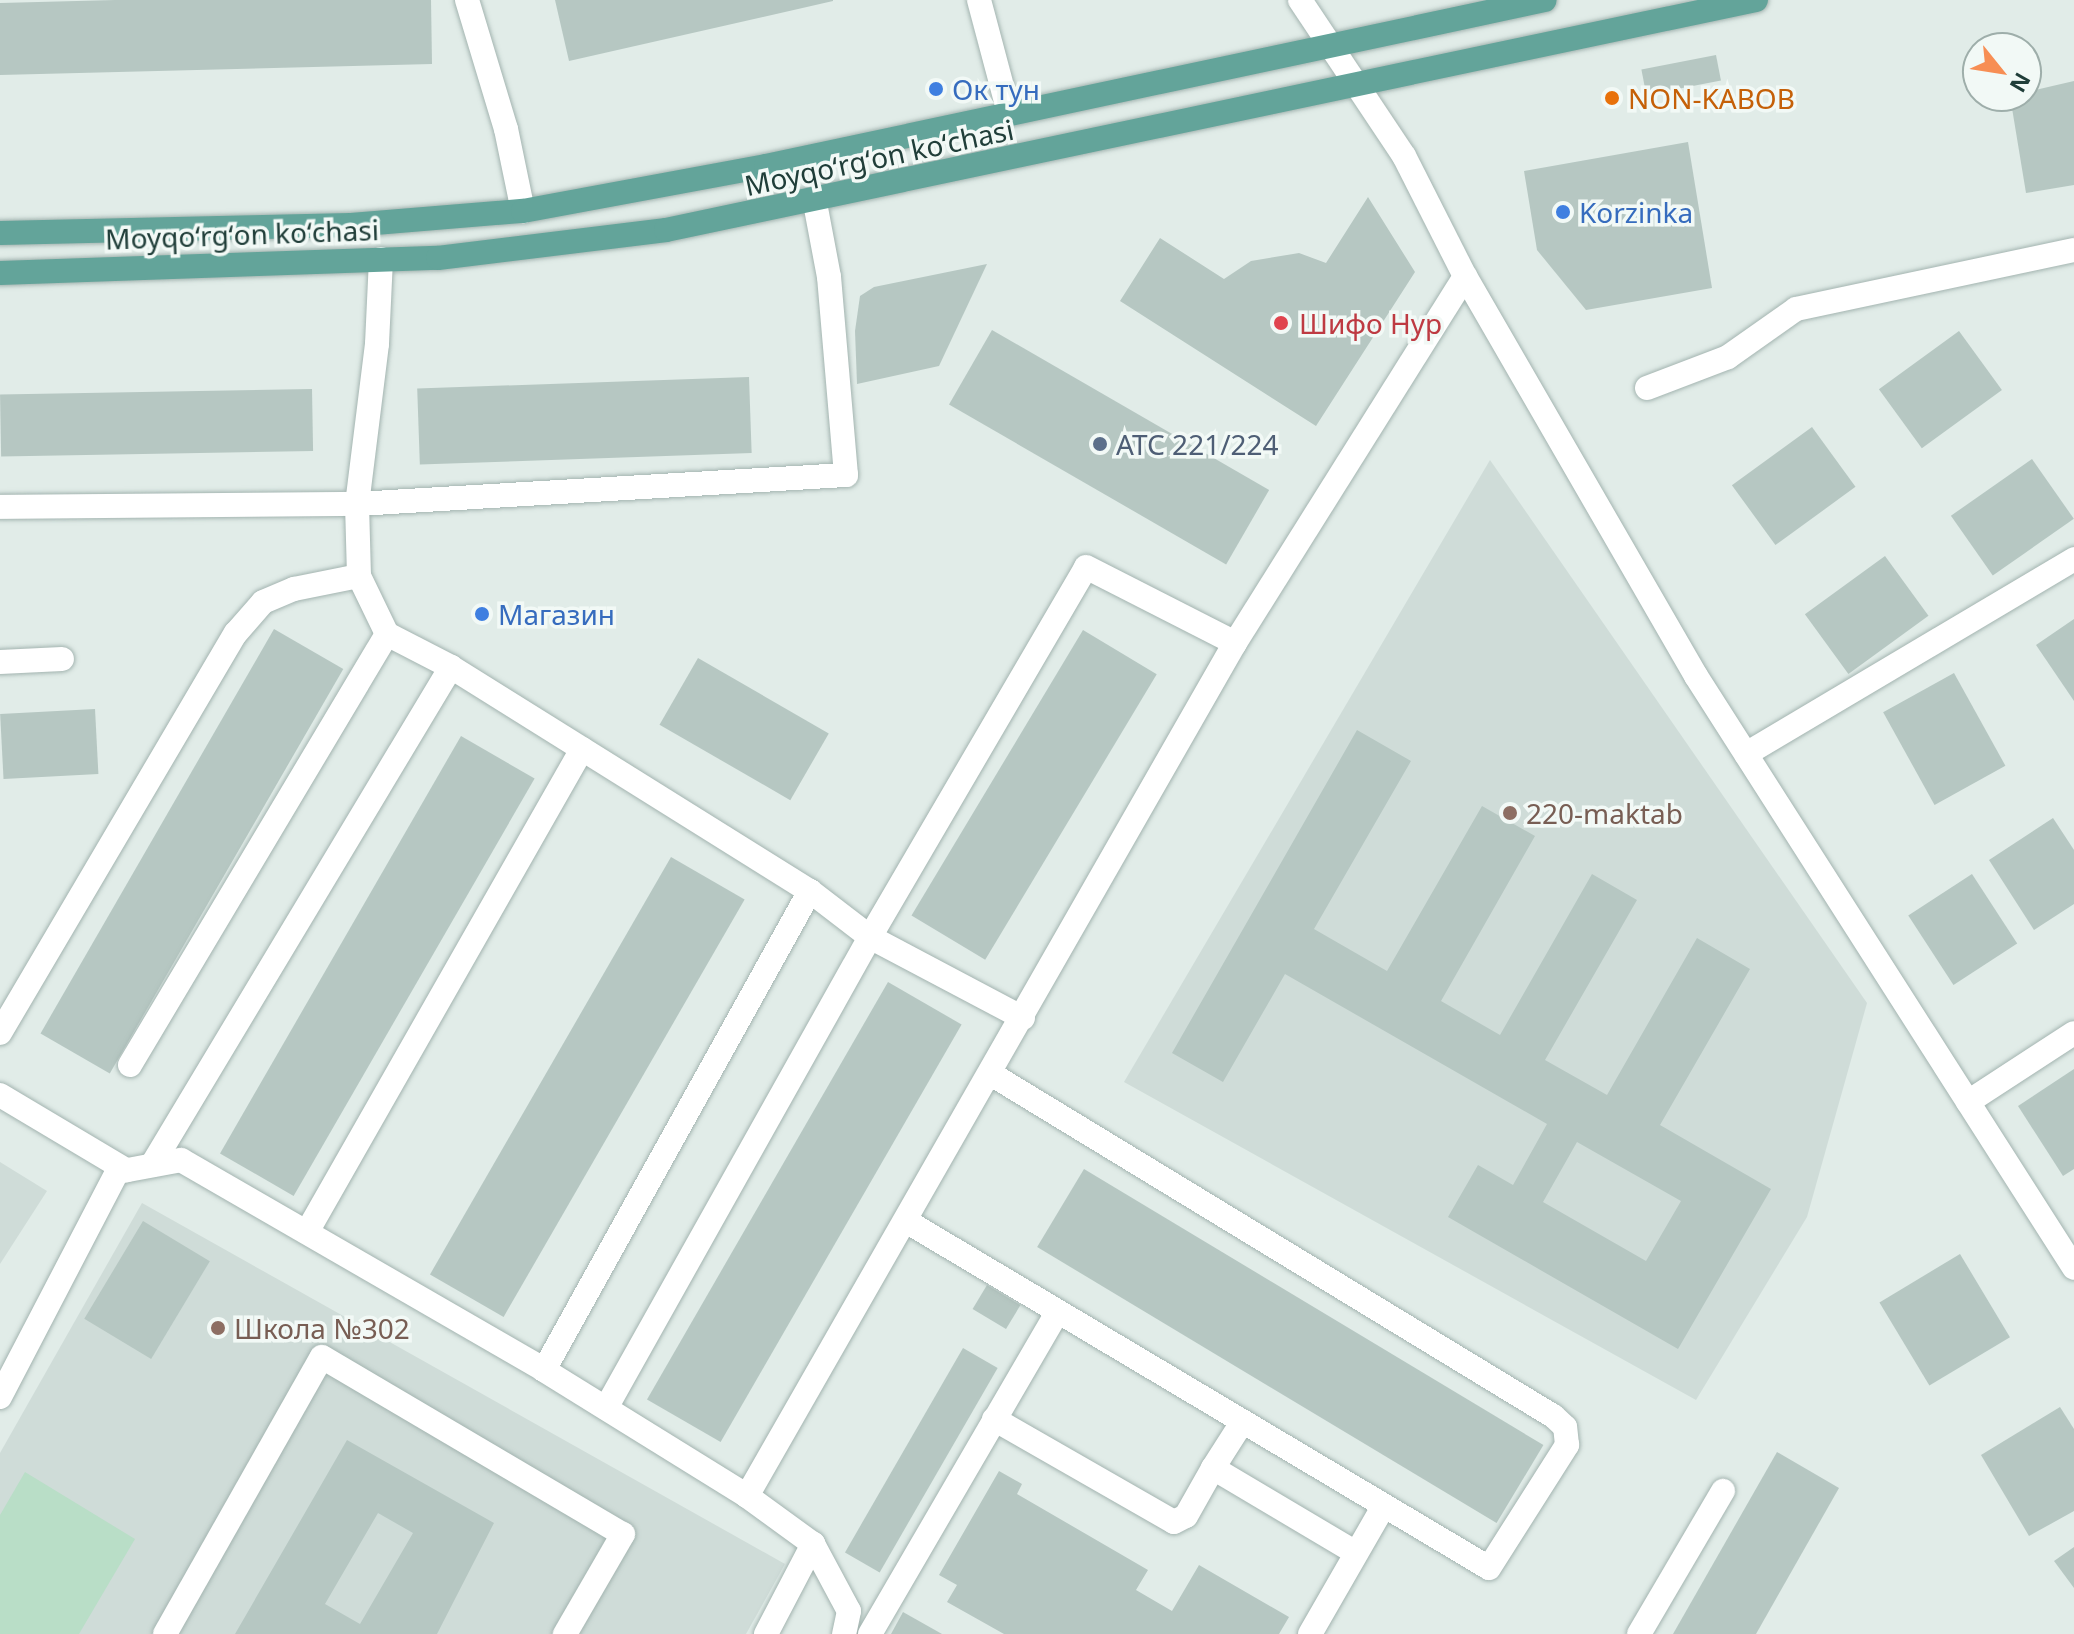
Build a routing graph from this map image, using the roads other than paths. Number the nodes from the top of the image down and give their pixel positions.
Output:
1 (467, 0) edge
2 (979, 0) edge
3 (1300, 0) edge
4 (1545, 0) edge
5 (1756, 0) edge
6 (1331, 45) junction
7 (1359, 87) junction
8 (1009, 113) junction
9 (815, 203) junction
10 (523, 211) junction
11 (0, 233) edge
12 (2074, 250) edge
13 (381, 259) junction
14 (0, 273) edge
15 (1465, 276) junction
16 (1647, 388) dead end
17 (357, 504) junction
18 (0, 507) edge
19 (2074, 559) edge
20 (359, 576) junction
21 (387, 634) junction
22 (1235, 643) junction
23 (62, 659) dead end
24 (0, 662) edge
25 (451, 667) junction
26 (582, 749) junction
27 (1746, 754) junction
28 (810, 891) junction
29 (870, 937) junction
30 (1023, 1018) junction
31 (0, 1033) edge
32 (2074, 1033) edge
33 (130, 1065) dead end
34 (991, 1074) junction
35 (0, 1095) edge
36 (1968, 1102) junction
37 (152, 1165) junction
38 (126, 1170) junction
39 (906, 1221) junction
40 (307, 1232) junction
41 (2074, 1268) edge
42 (1056, 1314) junction
43 (544, 1370) junction
44 (0, 1397) edge
45 (606, 1408) junction
46 (994, 1419) junction
47 (1241, 1424) junction
48 (1213, 1468) junction
49 (1723, 1491) dead end
50 (747, 1496) junction
51 (1382, 1509) junction
52 (813, 1544) junction
53 (1356, 1553) junction
54 (846, 1623) edge
55 (871, 1628) edge
56 (165, 1634) edge
57 (565, 1634) edge
58 (766, 1634) edge
59 (1310, 1634) edge
60 (1639, 1634) edge

1 - 10 street
2 - 8 street
3 - 6 street
4 - 6 main road, Moyqoʻrgʻon koʻchasi
5 - 7 main road, Moyqoʻrgʻon koʻchasi
6 - 7 street
6 - 8 main road, Moyqoʻrgʻon koʻchasi
7 - 9 main road, Moyqoʻrgʻon koʻchasi
7 - 15 street
8 - 10 main road, Moyqoʻrgʻon koʻchasi
9 - 13 main road, Moyqoʻrgʻon koʻchasi
9 - 17 street
10 - 11 main road, Moyqoʻrgʻon koʻchasi
12 - 16 street
13 - 14 main road, Moyqoʻrgʻon koʻchasi
13 - 17 street
15 - 22 street
15 - 27 street
17 - 18 street
17 - 20 street
19 - 27 street
20 - 21 street
20 - 31 street
21 - 25 street
21 - 33 street
22 - 29 street
22 - 30 street
23 - 24 street
25 - 26 street
25 - 37 street
26 - 28 street
26 - 40 street
27 - 36 street
28 - 29 street
28 - 43 street
29 - 30 street
29 - 45 street
30 - 34 street
32 - 36 street
34 - 39 street
34 - 51 street
35 - 38 street
36 - 41 street
37 - 38 street
37 - 40 street
38 - 44 street
39 - 42 street
39 - 50 street
40 - 43 street
42 - 46 street
42 - 47 street
43 - 45 street
45 - 50 street
46 - 48 street
46 - 55 street
47 - 48 street
47 - 51 street
48 - 53 street
49 - 60 street
50 - 52 street
51 - 53 street
52 - 54 street
52 - 58 street
53 - 59 street
54 - 55 street
56 - 57 street

